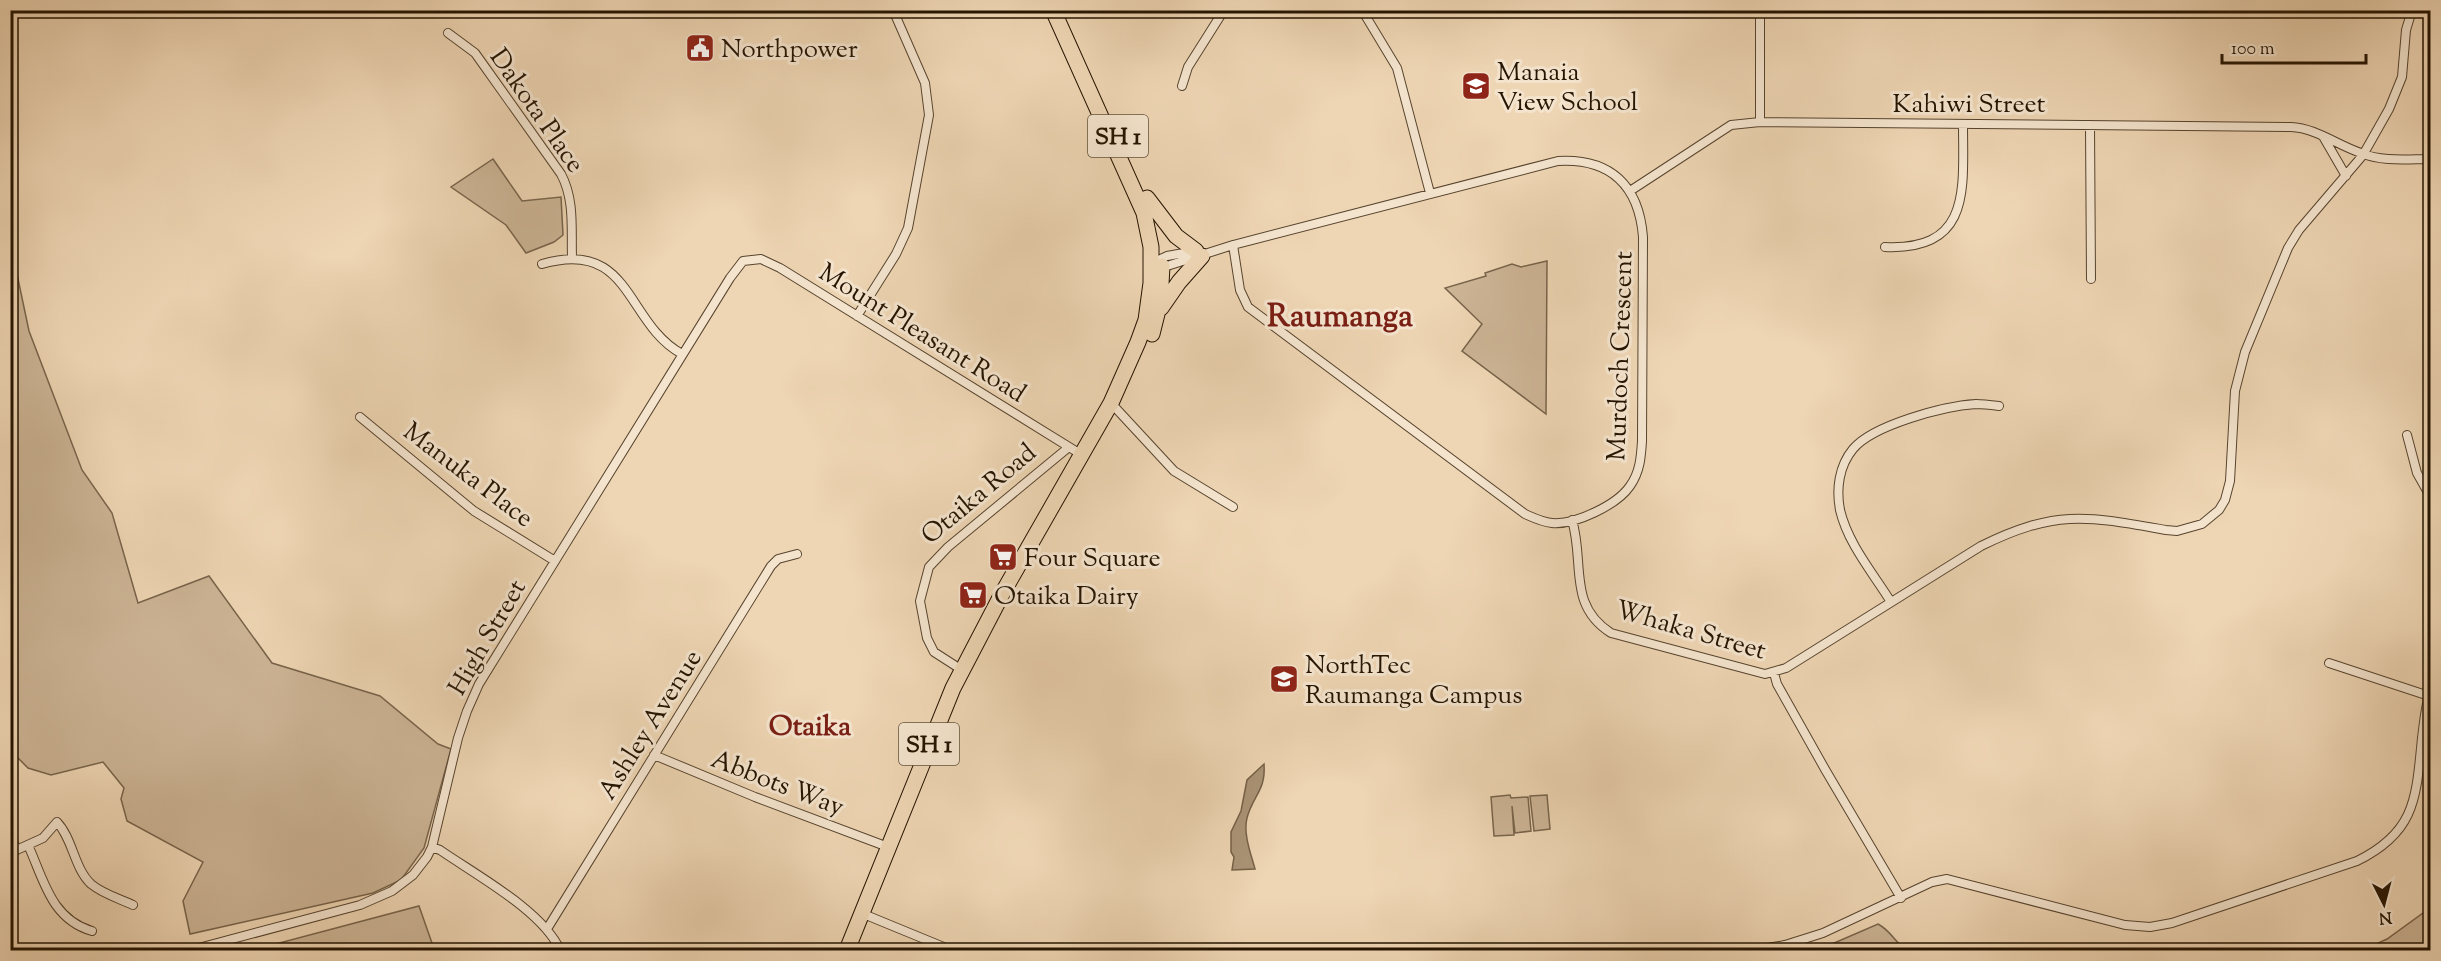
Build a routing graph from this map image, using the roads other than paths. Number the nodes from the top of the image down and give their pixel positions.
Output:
1 (893, 10) edge
2 (1053, 10) edge
3 (1061, 10) edge
4 (1224, 10) edge
5 (1362, 10) edge
6 (1760, 10) edge
7 (2412, 10) edge
8 (448, 33) dead end
9 (1182, 86) dead end
10 (1760, 122) junction
11 (1963, 124) junction
12 (2090, 125) junction
13 (2325, 138) junction
14 (2363, 154) junction
15 (2430, 159) edge
16 (2346, 176) junction
17 (1630, 191) junction
18 (1430, 193) junction
19 (1147, 198) junction
20 (1233, 245) junction
21 (1885, 247) dead end
22 (1204, 252) junction
23 (572, 258) junction
24 (1158, 262) junction
25 (542, 264) dead end
26 (739, 265) joint
27 (2091, 279) dead end
28 (1158, 312) junction
29 (857, 316) junction
30 (682, 354) junction
31 (1112, 403) junction
32 (1999, 406) dead end
33 (360, 417) dead end
34 (2407, 435) dead end
35 (1069, 447) junction
36 (1082, 455) junction
37 (2430, 496) edge
38 (1233, 507) dead end
39 (1572, 520) junction
40 (797, 554) dead end
41 (555, 561) junction
42 (1891, 602) junction
43 (2329, 663) dead end
44 (962, 670) junction
45 (1774, 673) junction
46 (2430, 694) edge
47 (654, 755) junction
48 (10, 836) edge
49 (28, 845) junction
50 (432, 847) junction
51 (888, 847) junction
52 (14, 852) edge
53 (1901, 898) junction
54 (134, 904) dead end
55 (861, 913) junction
56 (547, 929) junction
57 (92, 932) dead end
58 (191, 951) edge
59 (560, 951) edge
60 (847, 951) edge
61 (951, 951) edge
62 (1756, 951) edge

1 - 29 street
2 - 24 highway, Otaika Road / SH 1
3 - 19 highway, Otaika Road / SH 1
4 - 9 street
5 - 18 street
6 - 10 street
7 - 14 street
8 - 23 street, Dakota Place
10 - 11 street, Kahiwi Street
10 - 17 street, Kahiwi Street
11 - 12 street, Kahiwi Street
11 - 21 street
12 - 13 street, Kahiwi Street
12 - 27 street
13 - 14 street, Kahiwi Street
13 - 16 street
14 - 15 street, Kahiwi Street
14 - 16 street
16 - 42 street
17 - 18 street, Murdoch Crescent
17 - 39 street, Murdoch Crescent
18 - 20 street, Murdoch Crescent
19 - 22 highway
19 - 24 highway, Otaika Road / SH 1
20 - 22 street, Murdoch Crescent
20 - 39 street, Murdoch Crescent
22 - 24 street, Murdoch Crescent
22 - 28 highway
23 - 25 street
23 - 30 street
24 - 28 highway, Otaika Road / SH 1
24 - 31 highway, Otaika Road / SH 1
26 - 29 street, Mount Pleasant Road
26 - 30 street, High Street
28 - 31 highway, Otaika Road / SH 1
29 - 35 street, Mount Pleasant Road
30 - 41 street, High Street
31 - 36 highway, Otaika Road / SH 1
31 - 38 street
32 - 42 street
33 - 41 street, Manuka Place
34 - 37 street
35 - 36 street, Mount Pleasant Road
35 - 44 street, Otaika Road
36 - 44 highway, Otaika Road / SH 1
39 - 45 street, Whaka Street
40 - 47 street, Ashley Avenue
41 - 50 street, High Street
42 - 45 street
43 - 46 street
44 - 51 highway, Otaika Road / SH 1
45 - 53 street
46 - 53 street
47 - 51 street, Abbots Way
47 - 56 street, Ashley Avenue
48 - 52 street
49 - 52 street
49 - 54 street
49 - 57 street
50 - 56 street
50 - 58 street, High Street
51 - 55 highway, Otaika Road / SH 1
53 - 62 street
55 - 60 highway, Otaika Road / SH 1
55 - 61 street
56 - 59 street

